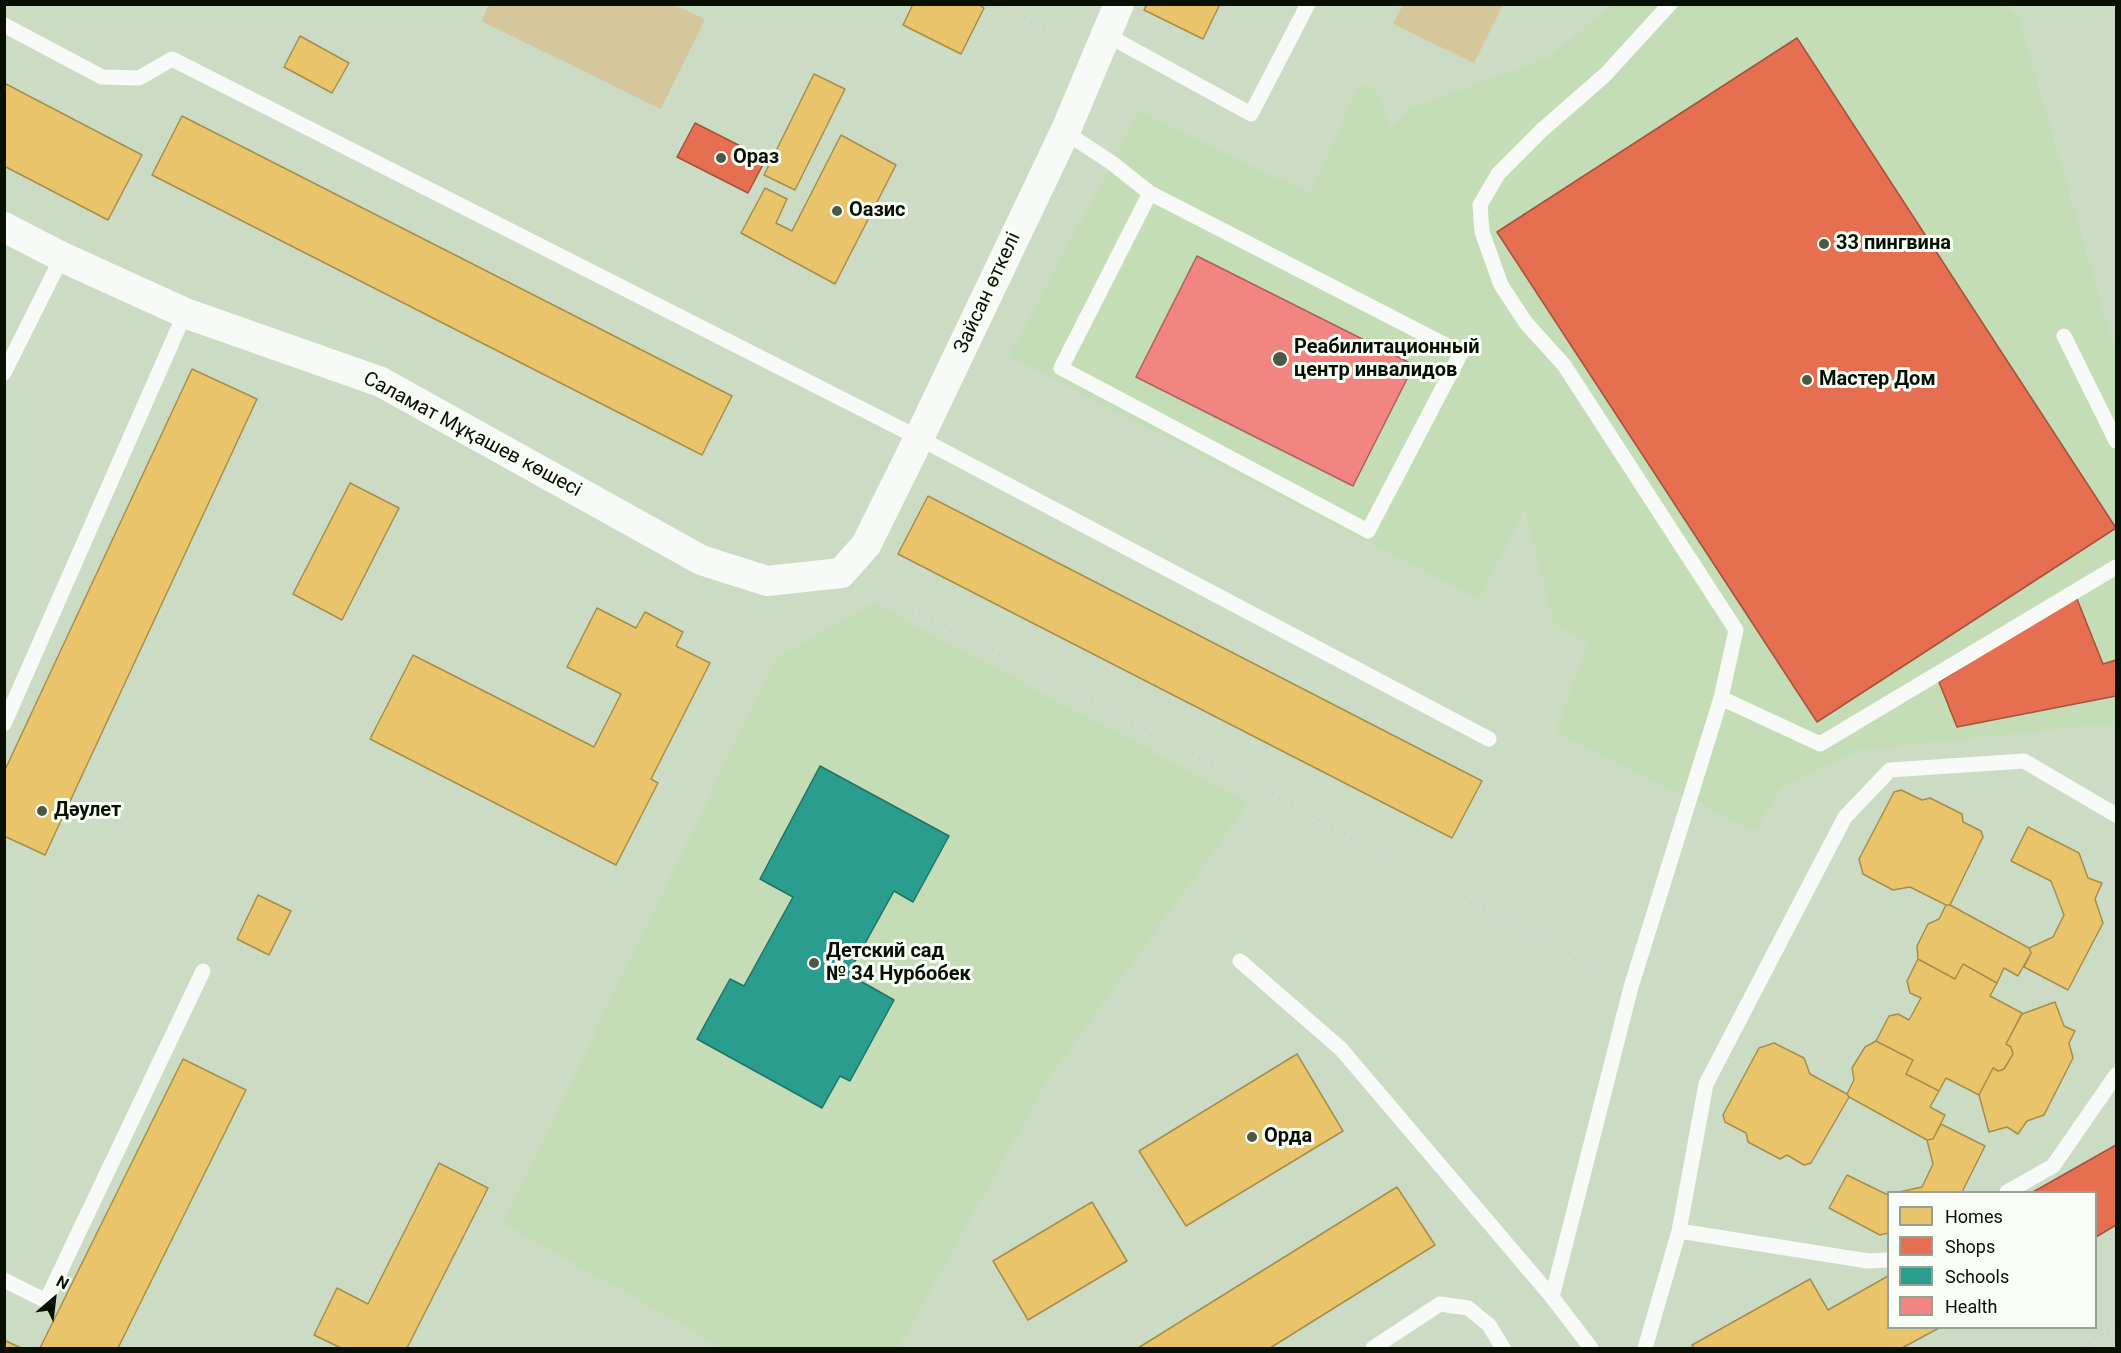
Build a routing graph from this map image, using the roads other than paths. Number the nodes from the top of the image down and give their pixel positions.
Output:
1 (1119, 4) edge
2 (1308, 4) edge
3 (1670, 4) edge
4 (4, 25) edge
5 (1101, 46) junction
6 (1065, 132) junction
7 (1150, 193) junction
8 (4, 227) edge
9 (62, 257) junction
10 (185, 313) junction
11 (2064, 336) dead end
12 (4, 373) edge
13 (919, 438) junction
14 (2116, 441) edge
15 (2116, 567) edge
16 (841, 573) joint
17 (1721, 698) junction
18 (4, 723) edge
19 (1490, 739) dead end
20 (2116, 815) edge
21 (1240, 961) dead end
22 (203, 971) dead end
23 (2116, 1076) edge
24 (2009, 1191) edge
25 (1679, 1231) junction
26 (1887, 1260) edge
27 (4, 1280) edge
28 (1552, 1298) junction
29 (1373, 1348) edge
30 (1503, 1348) edge
31 (1591, 1348) edge
32 (1645, 1348) edge

1 - 5 street, Зайсан өткелі
2 - 5 lane
3 - 17 lane
4 - 13 lane
5 - 6 street, Зайсан өткелі
6 - 7 lane
6 - 13 street, Зайсан өткелі
7 - 7 lane
8 - 9 street, Саламат Мұқашев көшесі
9 - 10 street, Саламат Мұқашев көшесі
9 - 12 lane
10 - 16 street, Саламат Мұқашев көшесі
10 - 18 lane
11 - 14 lane
13 - 16 street, Зайсан өткелі
13 - 19 lane
15 - 17 lane
17 - 28 lane
20 - 25 lane
21 - 28 lane
22 - 27 lane
23 - 24 lane
25 - 26 lane
25 - 32 lane
28 - 31 lane
29 - 30 lane

